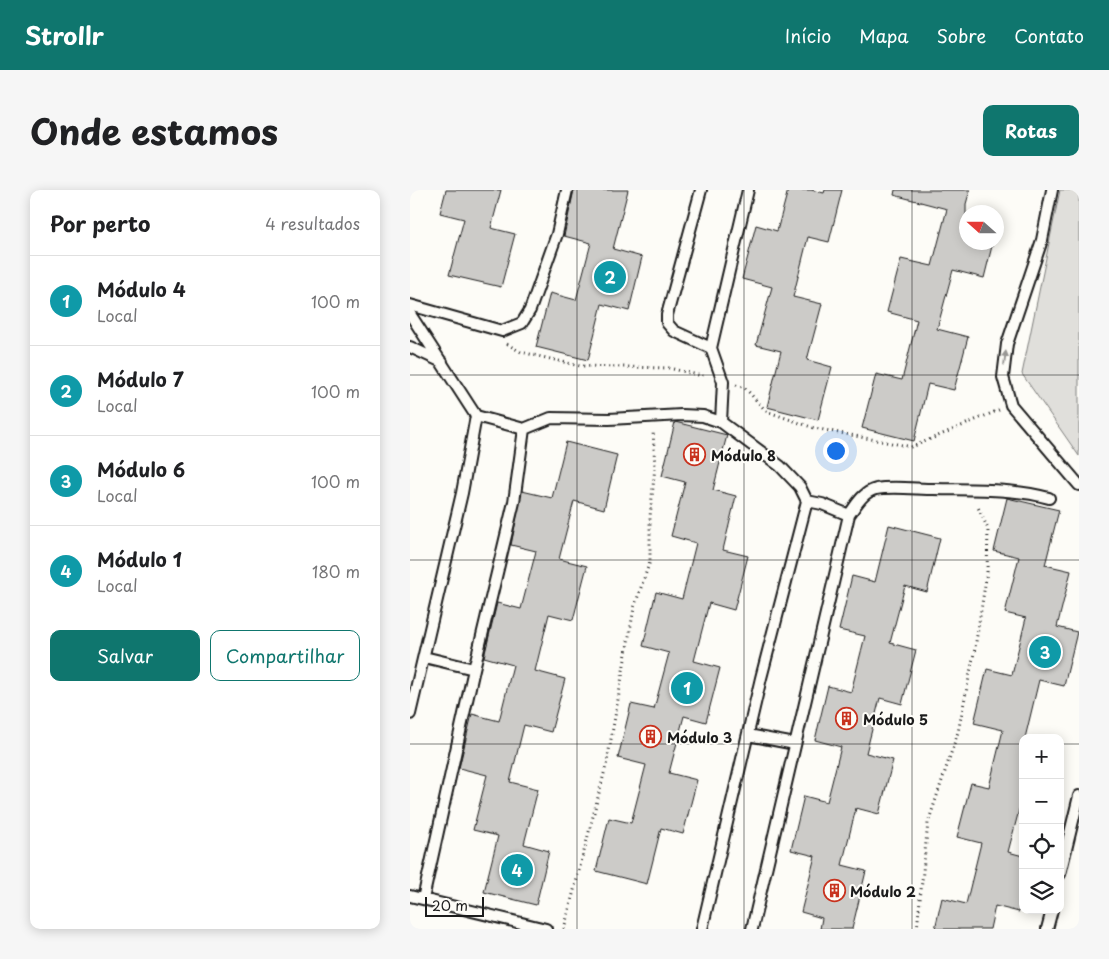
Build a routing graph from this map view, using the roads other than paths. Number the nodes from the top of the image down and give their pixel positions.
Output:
1 (567, 190) edge
2 (701, 190) edge
3 (748, 190) edge
4 (1052, 190) edge
5 (410, 305) edge
6 (410, 314) edge
7 (410, 347) edge
8 (711, 348) junction
9 (442, 362) junction
10 (476, 416) junction
11 (721, 422) junction
12 (524, 429) junction
13 (1079, 485) edge
14 (1049, 498) dead end
15 (807, 501) junction
16 (849, 515) junction
17 (424, 657) junction
18 (474, 669) junction
19 (410, 714) edge
20 (748, 735) junction
21 (795, 744) junction
22 (1079, 796) edge
23 (1077, 812) edge
24 (1061, 869) edge
25 (410, 896) edge
26 (423, 899) junction
27 (1051, 914) edge
28 (546, 929) edge
29 (702, 929) edge
30 (752, 929) edge
31 (1047, 929) edge

1 - 5 lane
2 - 8 lane
3 - 8 lane
13 -> 4 lane
6 - 9 lane
7 - 9 lane
8 - 11 lane
9 - 10 lane
10 - 12 lane
10 - 17 lane
11 - 12 lane
11 - 15 lane
12 - 18 lane
14 - 16 lane
15 - 16 lane
15 - 20 lane
16 - 21 lane
17 - 18 lane
17 - 19 lane
18 - 26 lane
20 - 21 lane
20 - 29 lane
21 - 30 lane
22 - 23 lane
23 - 24 lane
25 - 26 lane
26 - 28 lane
27 - 31 lane

